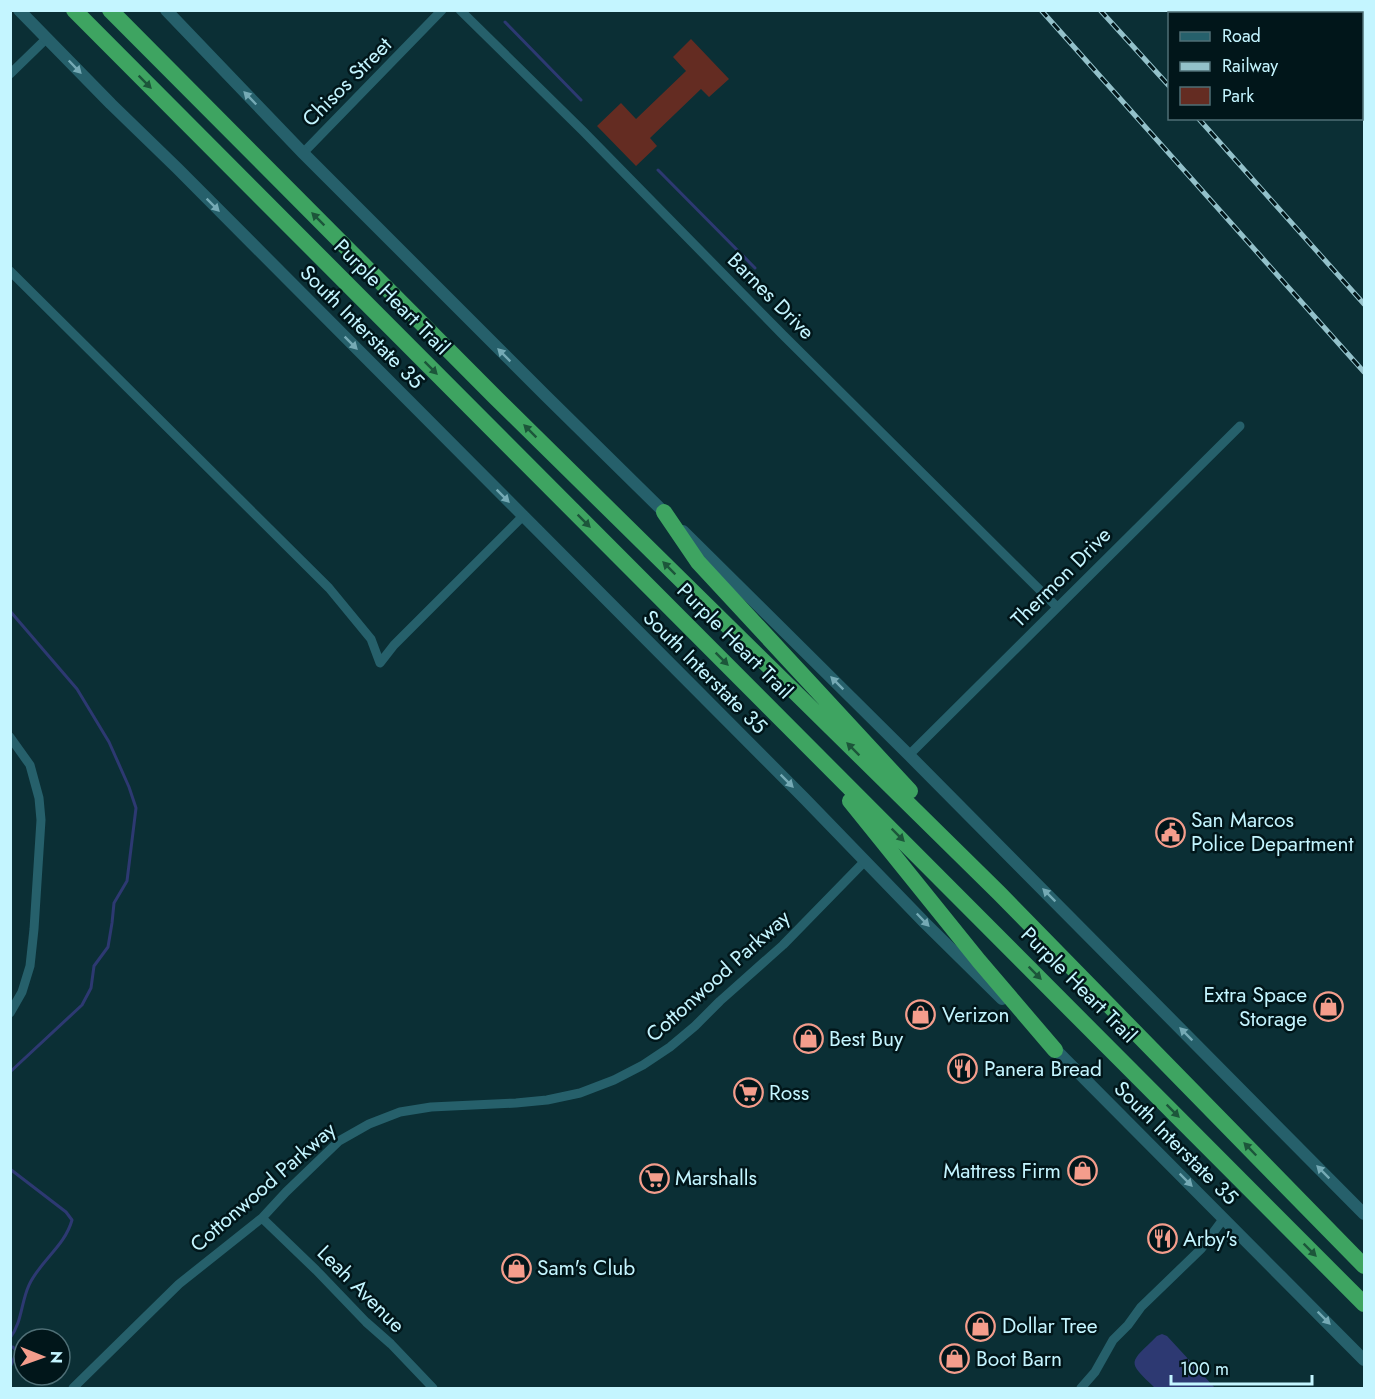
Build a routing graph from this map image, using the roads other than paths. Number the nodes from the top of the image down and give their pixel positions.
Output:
1 (19, 10) edge
2 (74, 10) edge
3 (110, 10) edge
4 (166, 10) edge
5 (442, 10) edge
6 (460, 10) edge
7 (46, 38) junction
8 (10, 74) edge
9 (303, 153) junction
10 (10, 271) edge
11 (1240, 426) dead end
12 (664, 512) junction
13 (523, 516) junction
14 (1057, 607) junction
15 (782, 720) junction
16 (10, 737) edge
17 (909, 755) junction
18 (865, 861) junction
19 (999, 893) junction
20 (10, 1013) edge
21 (1055, 1050) junction
22 (1365, 1214) edge
23 (262, 1218) junction
24 (1224, 1218) junction
25 (1365, 1266) edge
26 (1365, 1304) edge
27 (1365, 1360) edge
28 (73, 1389) edge
29 (433, 1389) edge
30 (1081, 1389) edge

1 - 7 main road, South Interstate 35
2 -> 15 highway, Purple Heart Trail
19 -> 3 highway, Purple Heart Trail
9 -> 4 main road
5 - 9 street, Chisos Street
6 - 14 street, Barnes Drive
7 - 8 street
7 -> 13 main road, South Interstate 35
12 -> 9 main road
10 - 13 street
11 - 14 street, Thermon Drive
17 -> 12 main road
12 - 19 highway
13 -> 18 main road, South Interstate 35
14 - 17 street, Thermon Drive
15 - 21 highway
15 -> 26 highway, Purple Heart Trail
16 - 20 street
22 -> 17 main road
18 -> 21 main road, South Interstate 35
18 - 23 street, Cottonwood Parkway
25 -> 19 highway, Purple Heart Trail
21 -> 24 main road, South Interstate 35
23 - 28 street, Cottonwood Parkway
23 - 29 street, Leah Avenue
24 -> 27 main road, South Interstate 35
24 - 30 street

